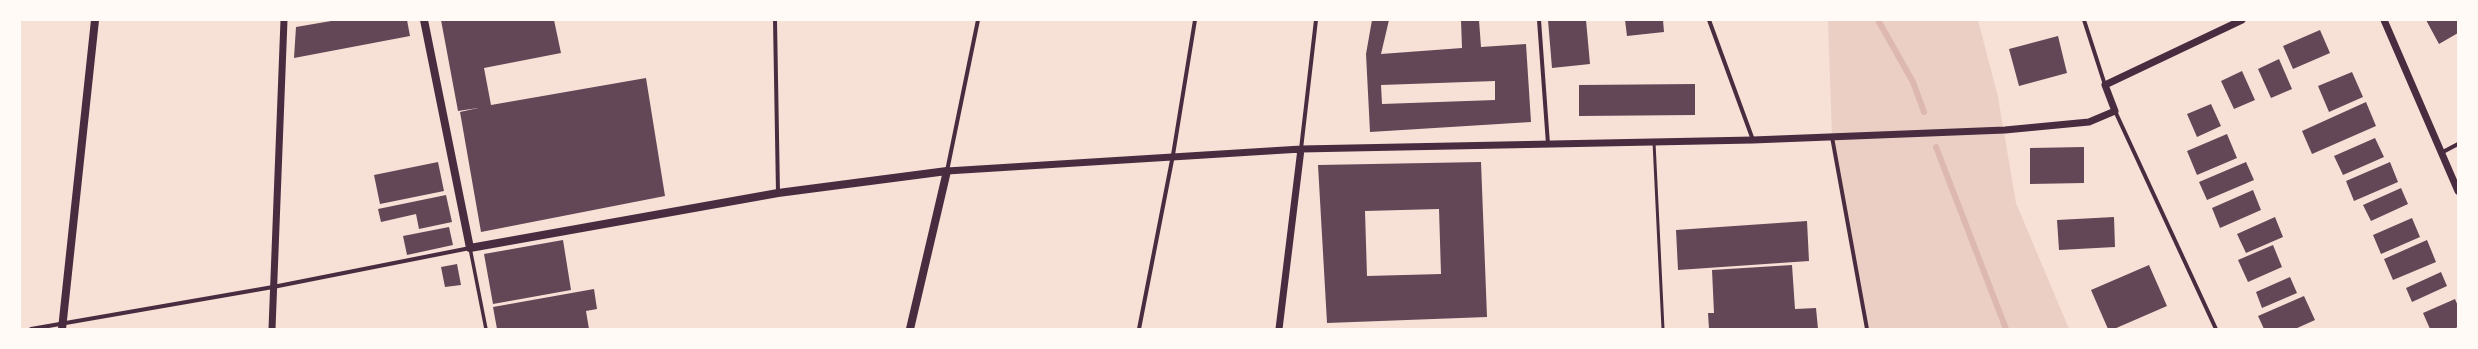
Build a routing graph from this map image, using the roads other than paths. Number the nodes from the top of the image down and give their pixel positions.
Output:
1 (95, 20) edge
2 (284, 20) edge
3 (424, 20) edge
4 (775, 20) edge
5 (978, 20) edge
6 (1195, 20) edge
7 (1316, 20) edge
8 (1539, 20) edge
9 (1709, 20) edge
10 (2084, 20) edge
11 (2242, 20) edge
12 (2384, 20) edge
13 (2105, 85) junction
14 (2115, 111) junction
15 (1832, 137) junction
16 (1753, 140) junction
17 (1654, 142) junction
18 (1548, 144) junction
19 (2458, 144) edge
20 (1301, 149) junction
21 (2441, 153) junction
22 (1173, 156) junction
23 (947, 171) junction
24 (2458, 191) edge
25 (778, 193) junction
26 (470, 248) junction
27 (273, 287) junction
28 (62, 326) edge
29 (31, 329) edge
30 (272, 329) edge
31 (486, 329) edge
32 (910, 329) edge
33 (1139, 329) edge
34 (1280, 329) edge
35 (1663, 329) edge
36 (1867, 329) edge
37 (2216, 329) edge

1 - 28 main road
2 - 27 street
3 - 26 main road
4 - 25 street
5 - 23 street
6 - 22 street
7 - 20 street
8 - 18 street
9 - 16 street
10 - 13 street
11 - 13 street
12 - 21 street
13 - 14 street
14 - 15 street
14 - 37 street
15 - 16 street
15 - 36 street
16 - 17 street
17 - 18 street
17 - 35 lane
18 - 20 street
19 - 21 street
20 - 22 street
20 - 34 street
21 - 24 street
22 - 23 street
22 - 33 street
23 - 25 main road
23 - 32 main road
25 - 26 main road
26 - 27 street
26 - 31 street
27 - 28 street
27 - 30 street
28 - 29 street

